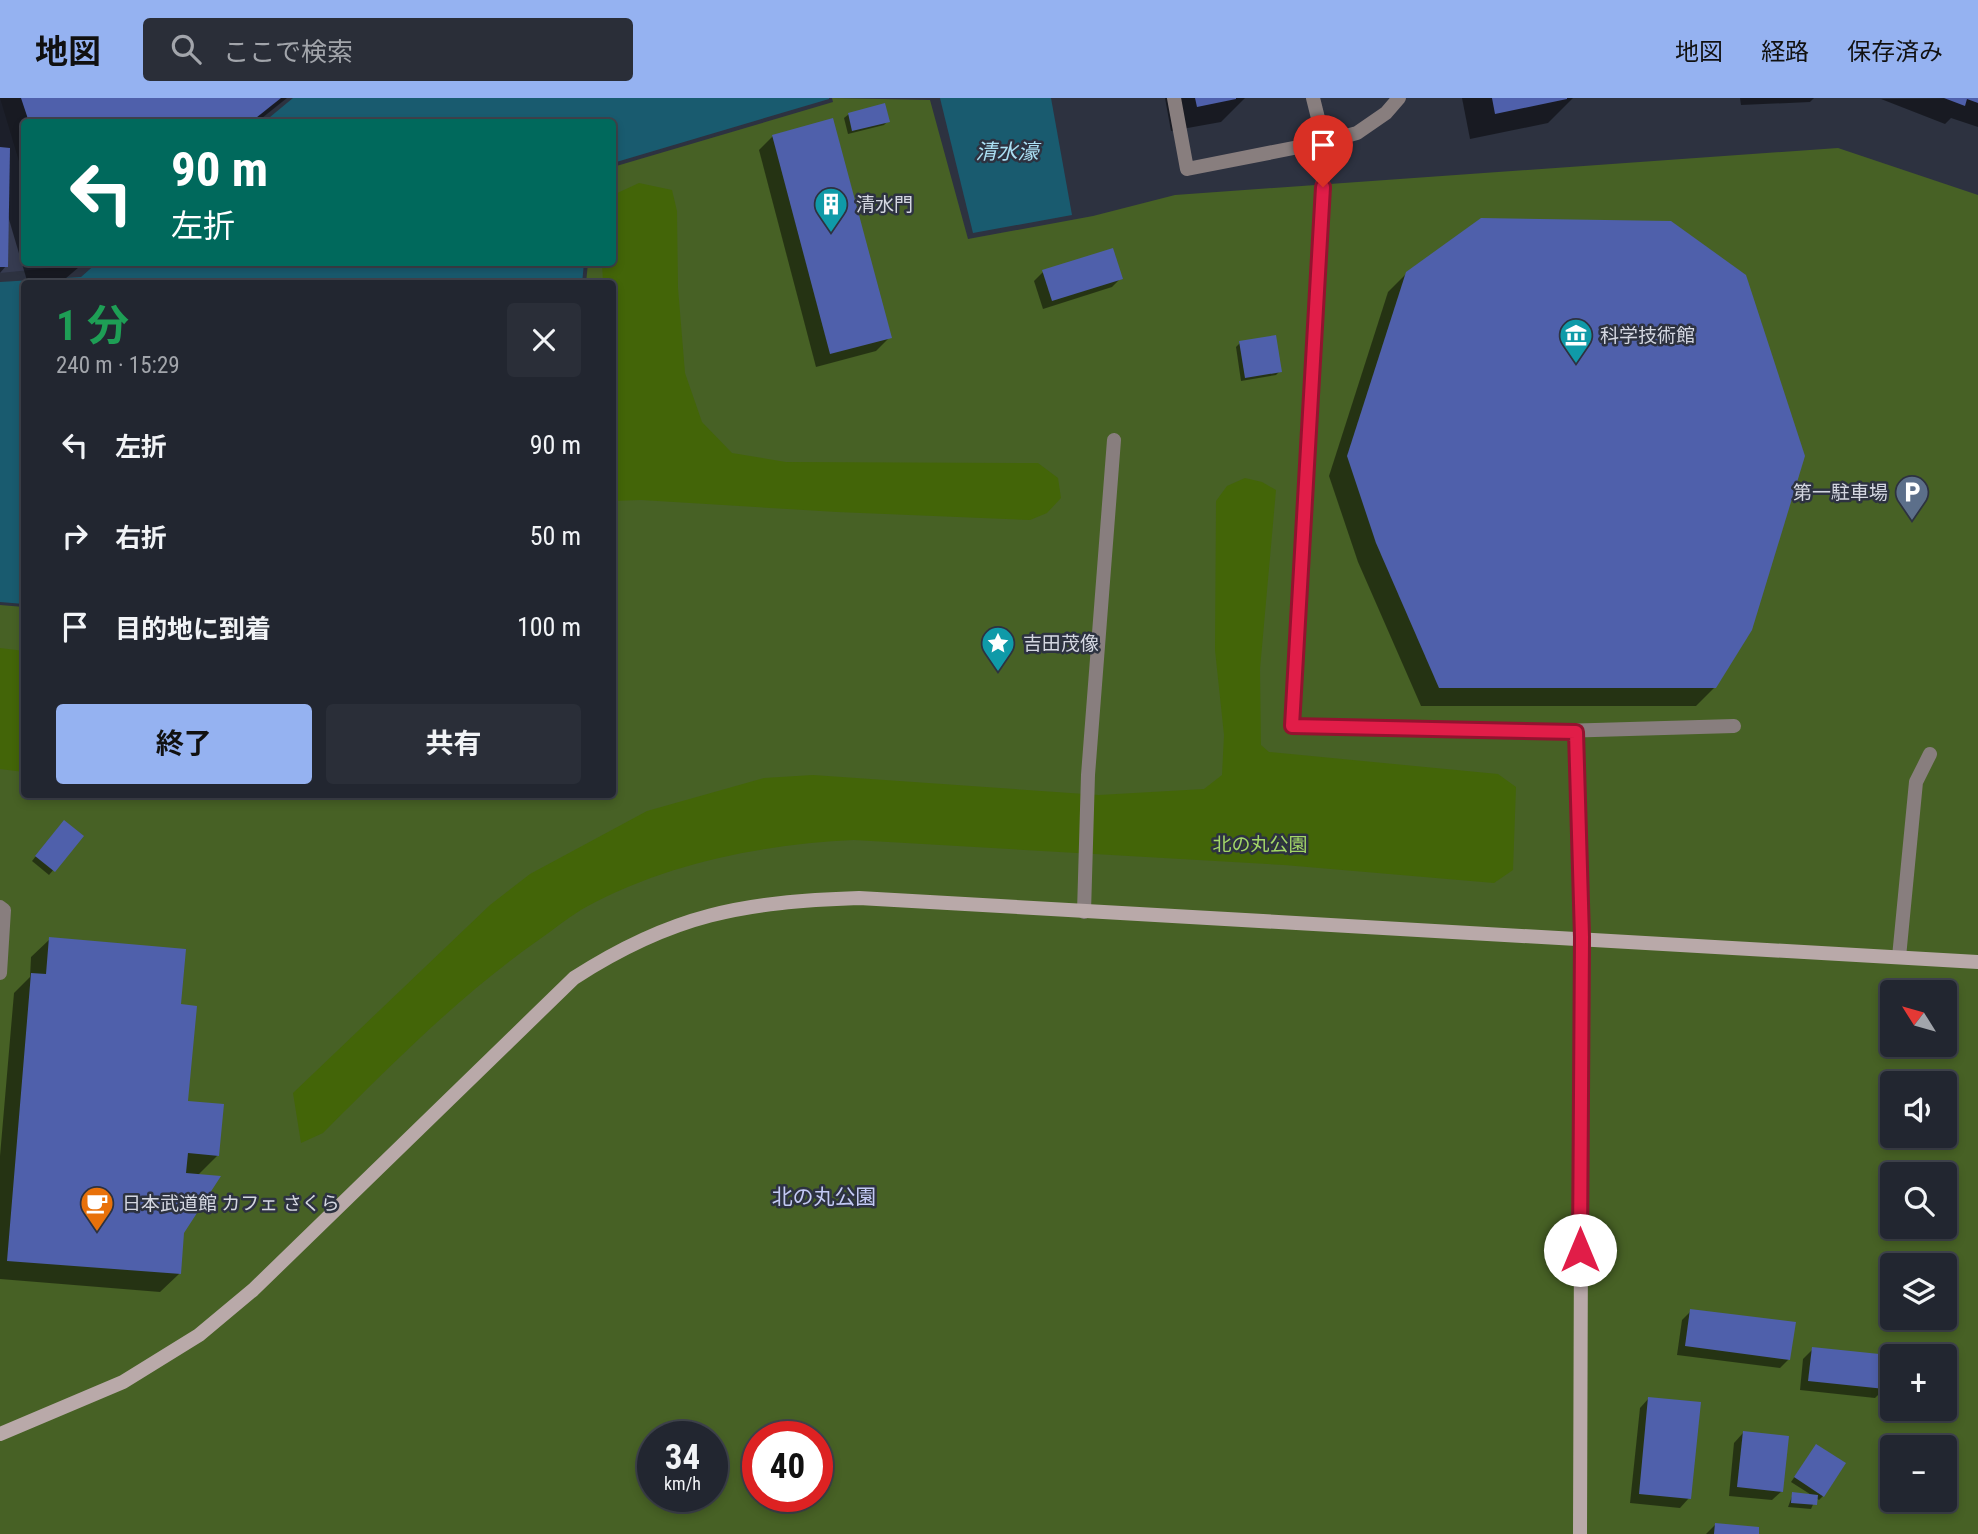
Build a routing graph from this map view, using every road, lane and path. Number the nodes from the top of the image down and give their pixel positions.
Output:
1 (1174, 98) edge
2 (1313, 98) edge
3 (1399, 98) edge
4 (1324, 142) junction
5 (1114, 440) dead end
6 (1734, 726) dead end
7 (1576, 732) junction
8 (1930, 754) dead end
9 (0, 907) edge
10 (1084, 912) junction
11 (1582, 937) junction
12 (1899, 957) junction
13 (1978, 962) edge
14 (0, 973) edge
15 (0, 1434) edge
16 (1580, 1534) edge

1 - 4 lane
2 - 4 lane
3 - 4 lane
4 - 7 lane
5 - 10 lane
6 - 7 lane
7 - 11 street
8 - 12 lane
9 - 14 lane
10 - 11 street
10 - 15 street
11 - 12 street
11 - 16 street
12 - 13 street

